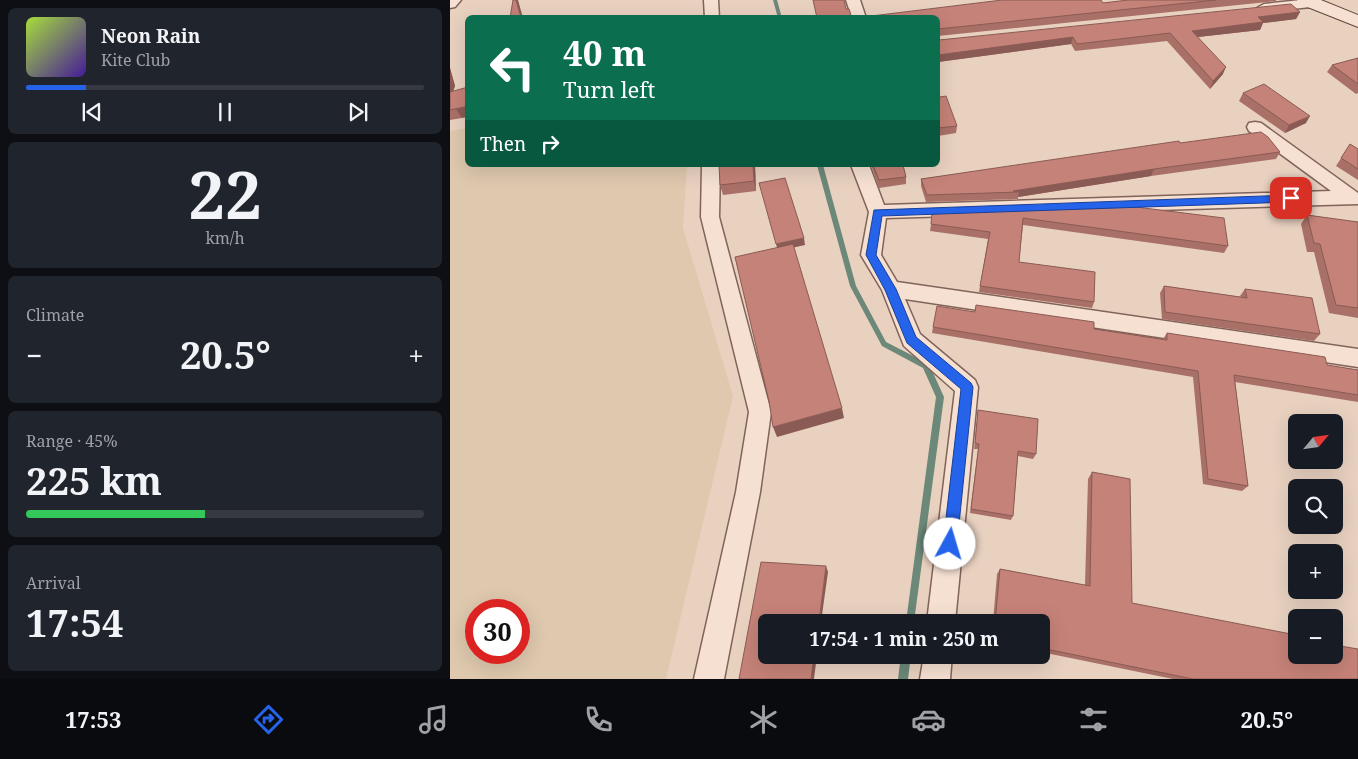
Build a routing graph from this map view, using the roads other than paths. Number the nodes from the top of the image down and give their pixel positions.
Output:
1 (454, 0) edge
2 (711, 0) edge
3 (853, 0) edge
4 (1308, 2) edge
5 (450, 4) edge
6 (1252, 9) edge
7 (712, 15) edge
8 (858, 15) edge
9 (1358, 22) edge
10 (1255, 127) dead end
11 (711, 167) edge
12 (861, 167) edge
13 (1354, 199) edge
14 (878, 212) junction
15 (890, 289) junction
16 (1358, 358) edge
17 (942, 614) edge
18 (937, 664) edge
19 (709, 679) edge
20 (935, 679) edge

1 - 5 street
2 - 7 street
3 - 8 street
4 - 6 street
4 - 9 street
10 - 13 street
11 - 19 street
12 - 14 street
13 - 14 street
14 - 15 street
15 - 16 street
15 - 17 street
18 - 20 street

